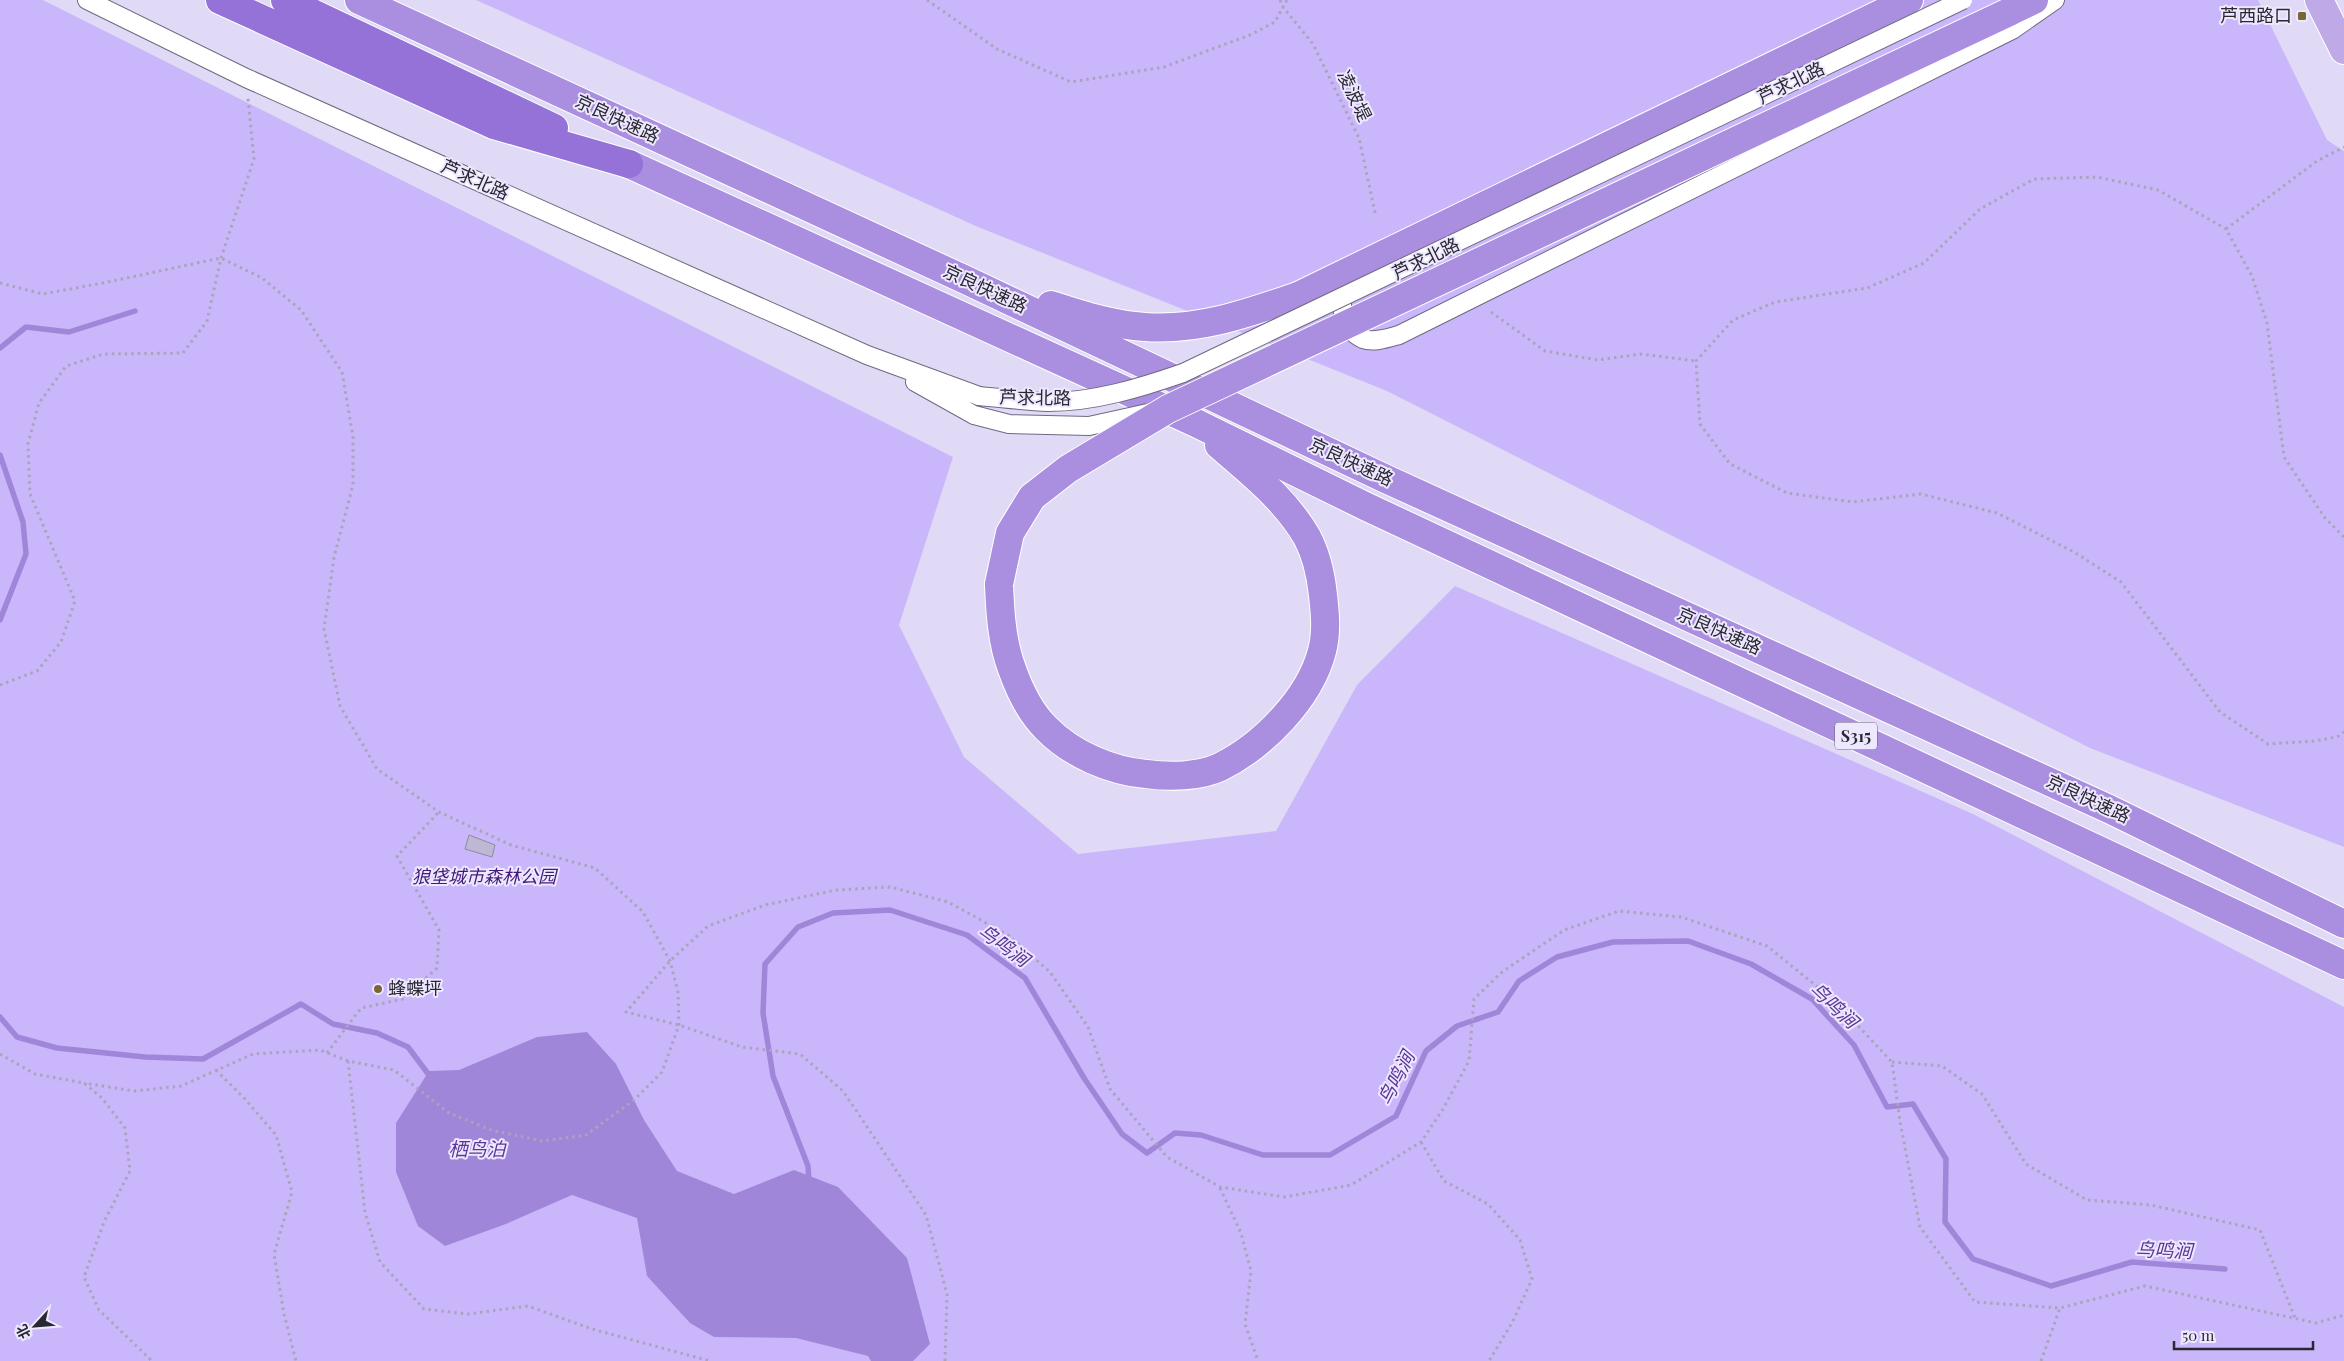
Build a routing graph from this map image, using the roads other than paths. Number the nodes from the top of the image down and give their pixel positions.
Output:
1 (87, 0) edge
2 (220, 0) edge
3 (285, 0) edge
4 (359, 0) edge
5 (1909, 0) edge
6 (1963, 0) edge
7 (2034, 0) edge
8 (2055, 0) edge
9 (2319, 0) edge
10 (2344, 50) edge
11 (629, 164) junction
12 (1372, 260) junction
13 (968, 281) junction
14 (867, 355) junction
15 (1168, 409) junction
16 (1194, 422) junction
17 (2344, 924) edge
18 (2344, 965) edge

1 - 14 street, 芦求北路
2 - 11 highway
3 - 11 highway
4 - 13 highway, 京良快速路
5 - 12 highway
6 - 14 street, 芦求北路, bridge
7 - 15 highway, bridge
8 - 12 street
9 - 10 main road
11 - 16 highway, 京良快速路
12 - 13 highway
13 - 17 highway, 京良快速路 / S315
14 - 15 street, 芦求北路, bridge
15 - 16 highway, bridge
16 - 18 highway, 京良快速路 / S315

